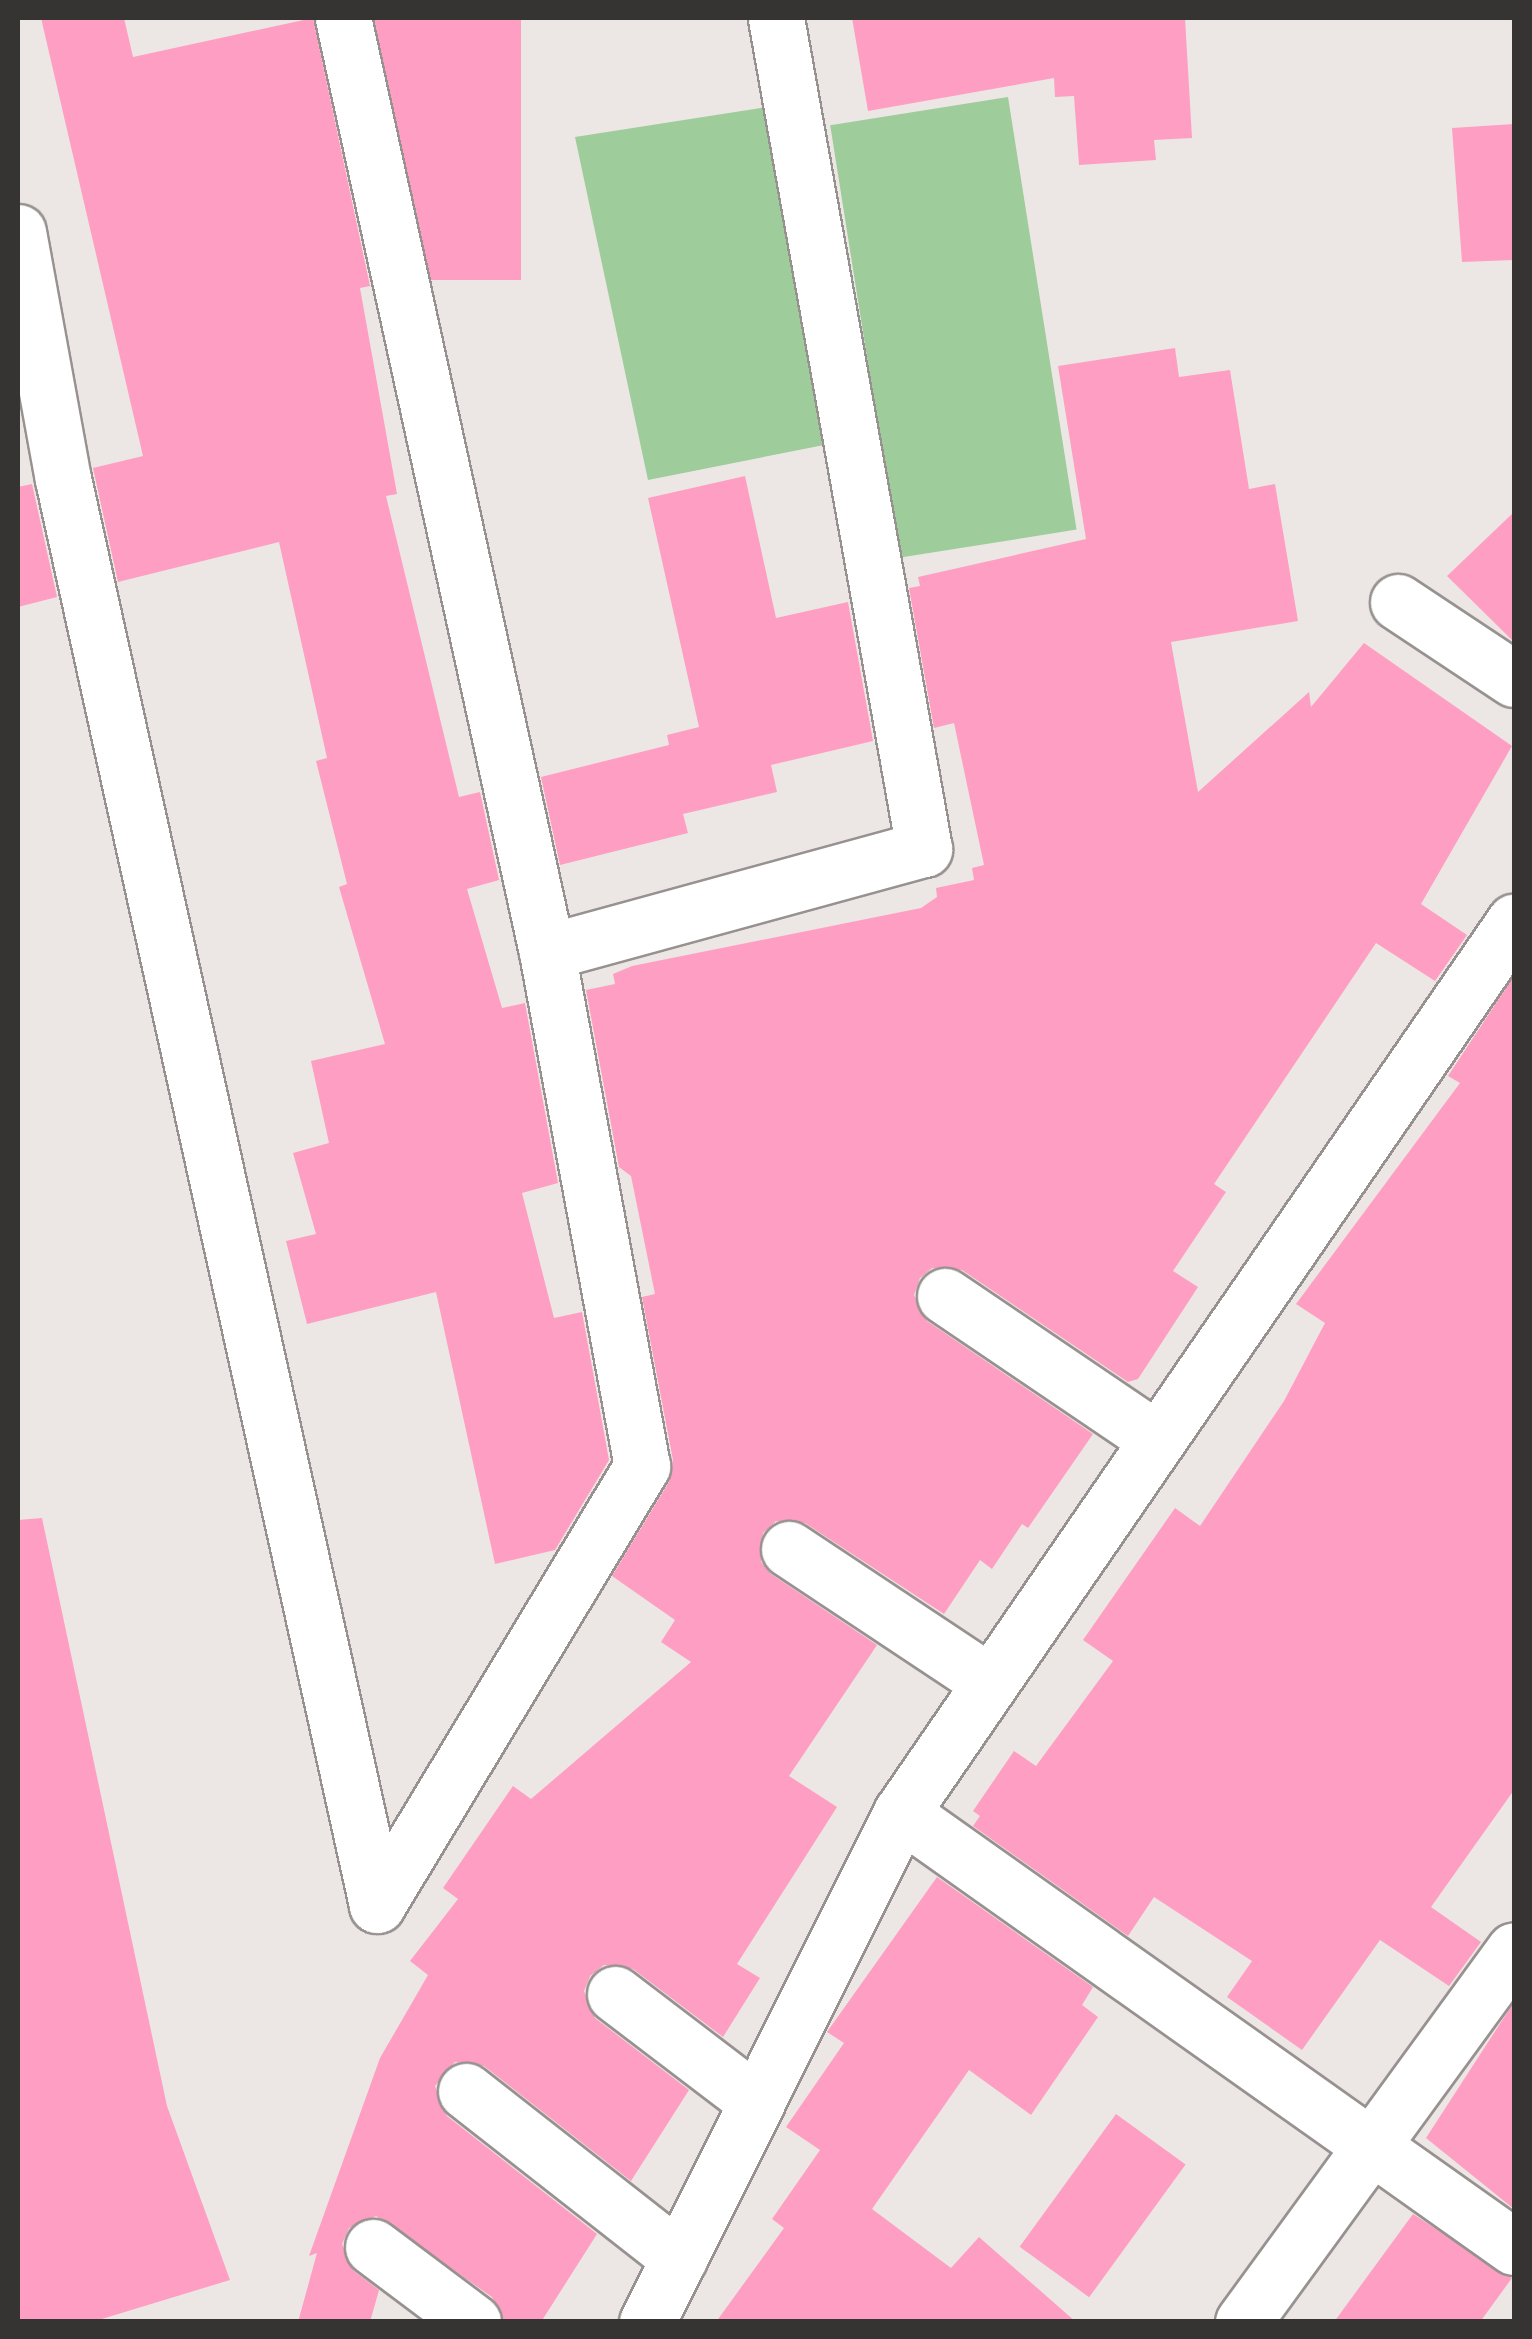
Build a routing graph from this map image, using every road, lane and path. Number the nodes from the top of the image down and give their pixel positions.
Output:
1 (343, 18) edge
2 (776, 18) edge
3 (18, 232) edge
4 (1398, 602) dead end
5 (1514, 680) edge
6 (1514, 922) edge
7 (548, 952) junction
8 (945, 1296) dead end
9 (1154, 1438) junction
10 (789, 1549) dead end
11 (986, 1680) junction
12 (901, 1813) junction
13 (1514, 1950) edge
14 (615, 1994) dead end
15 (466, 2091) dead end
16 (757, 2102) junction
17 (1372, 2147) junction
18 (373, 2247) dead end
19 (1514, 2247) edge
20 (679, 2258) junction
21 (473, 2322) edge
22 (647, 2322) edge
23 (1243, 2322) edge

1 - 7 street
2 - 7 street
3 - 7 street
4 - 5 street
6 - 9 street
8 - 9 street
9 - 11 street
10 - 11 street
11 - 12 street
12 - 16 street
12 - 17 street
13 - 17 street
14 - 16 street
15 - 20 street
16 - 20 street
17 - 19 street
17 - 23 street
18 - 21 street
20 - 22 street

